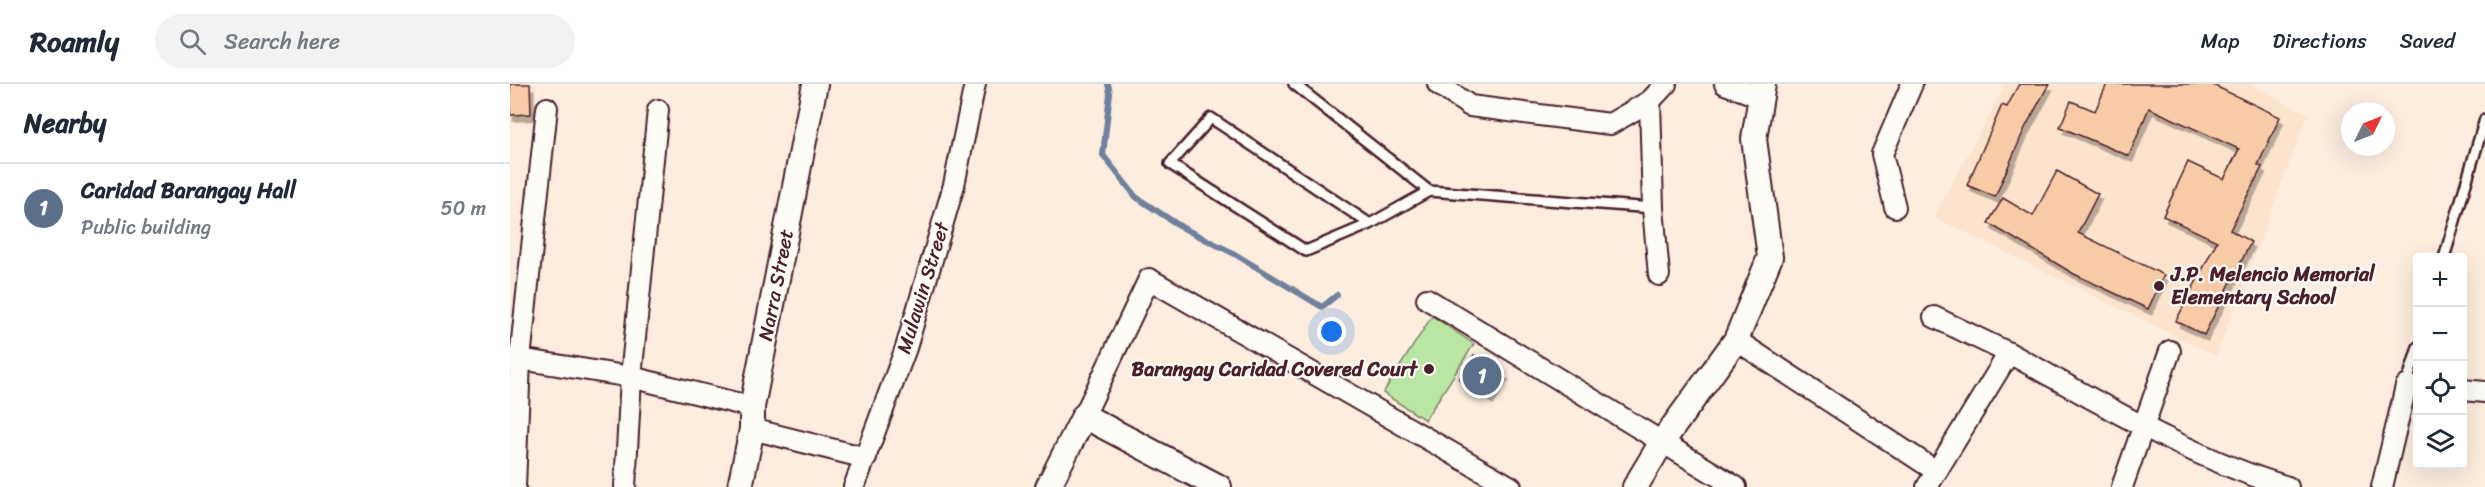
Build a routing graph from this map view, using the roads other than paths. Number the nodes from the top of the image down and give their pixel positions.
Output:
1 (815, 84) edge
2 (975, 84) edge
3 (1294, 84) edge
4 (1438, 84) edge
5 (1666, 84) edge
6 (1725, 84) edge
7 (1912, 84) edge
8 (1761, 90) edge
9 (1650, 101) junction
10 (547, 108) dead end
11 (658, 110) dead end
12 (2485, 119) edge
13 (1429, 191) junction
14 (1895, 207) dead end
15 (1653, 208) junction
16 (1370, 224) junction
17 (2445, 253) edge
18 (1659, 275) dead end
19 (1427, 299) dead end
20 (1934, 317) dead end
21 (1736, 340) junction
22 (2170, 351) dead end
23 (2009, 353) junction
24 (520, 359) junction
25 (2416, 361) edge
26 (630, 377) junction
27 (2412, 387) edge
28 (2467, 390) edge
29 (2485, 392) edge
30 (1084, 416) junction
31 (752, 418) junction
32 (2145, 427) junction
33 (1662, 442) junction
34 (866, 458) junction
35 (1932, 479) edge
36 (2256, 482) edge
37 (515, 487) edge
38 (625, 487) edge
39 (740, 487) edge
40 (854, 487) edge
41 (1048, 487) edge
42 (1219, 487) edge
43 (1511, 487) edge
44 (1635, 487) edge
45 (1736, 487) edge
46 (2122, 487) edge
47 (2288, 487) edge
48 (2382, 487) edge

1 - 31 street, Narra Street
2 - 34 street, Mulawin Street
3 - 13 lane
4 - 9 street
5 - 9 street
6 - 8 street
7 - 14 street
8 - 21 street
9 - 15 street
10 - 24 street
11 - 26 street
12 - 17 lane
13 - 15 lane
13 - 16 lane
15 - 18 street
16 - 16 lane
19 - 33 street
20 - 23 street
21 - 33 street
21 - 35 street
22 - 32 street
23 - 32 street
23 - 35 street
24 - 26 street
24 - 37 street
25 - 27 lane
26 - 31 street
26 - 38 street
27 - 48 street
28 - 29 street
30 - 41 street
30 - 42 street
30 - 43 street
31 - 34 street
31 - 39 street, Narra Street
32 - 36 street
32 - 46 street
33 - 44 street
33 - 45 street
34 - 40 street, Mulawin Street
36 - 47 street

